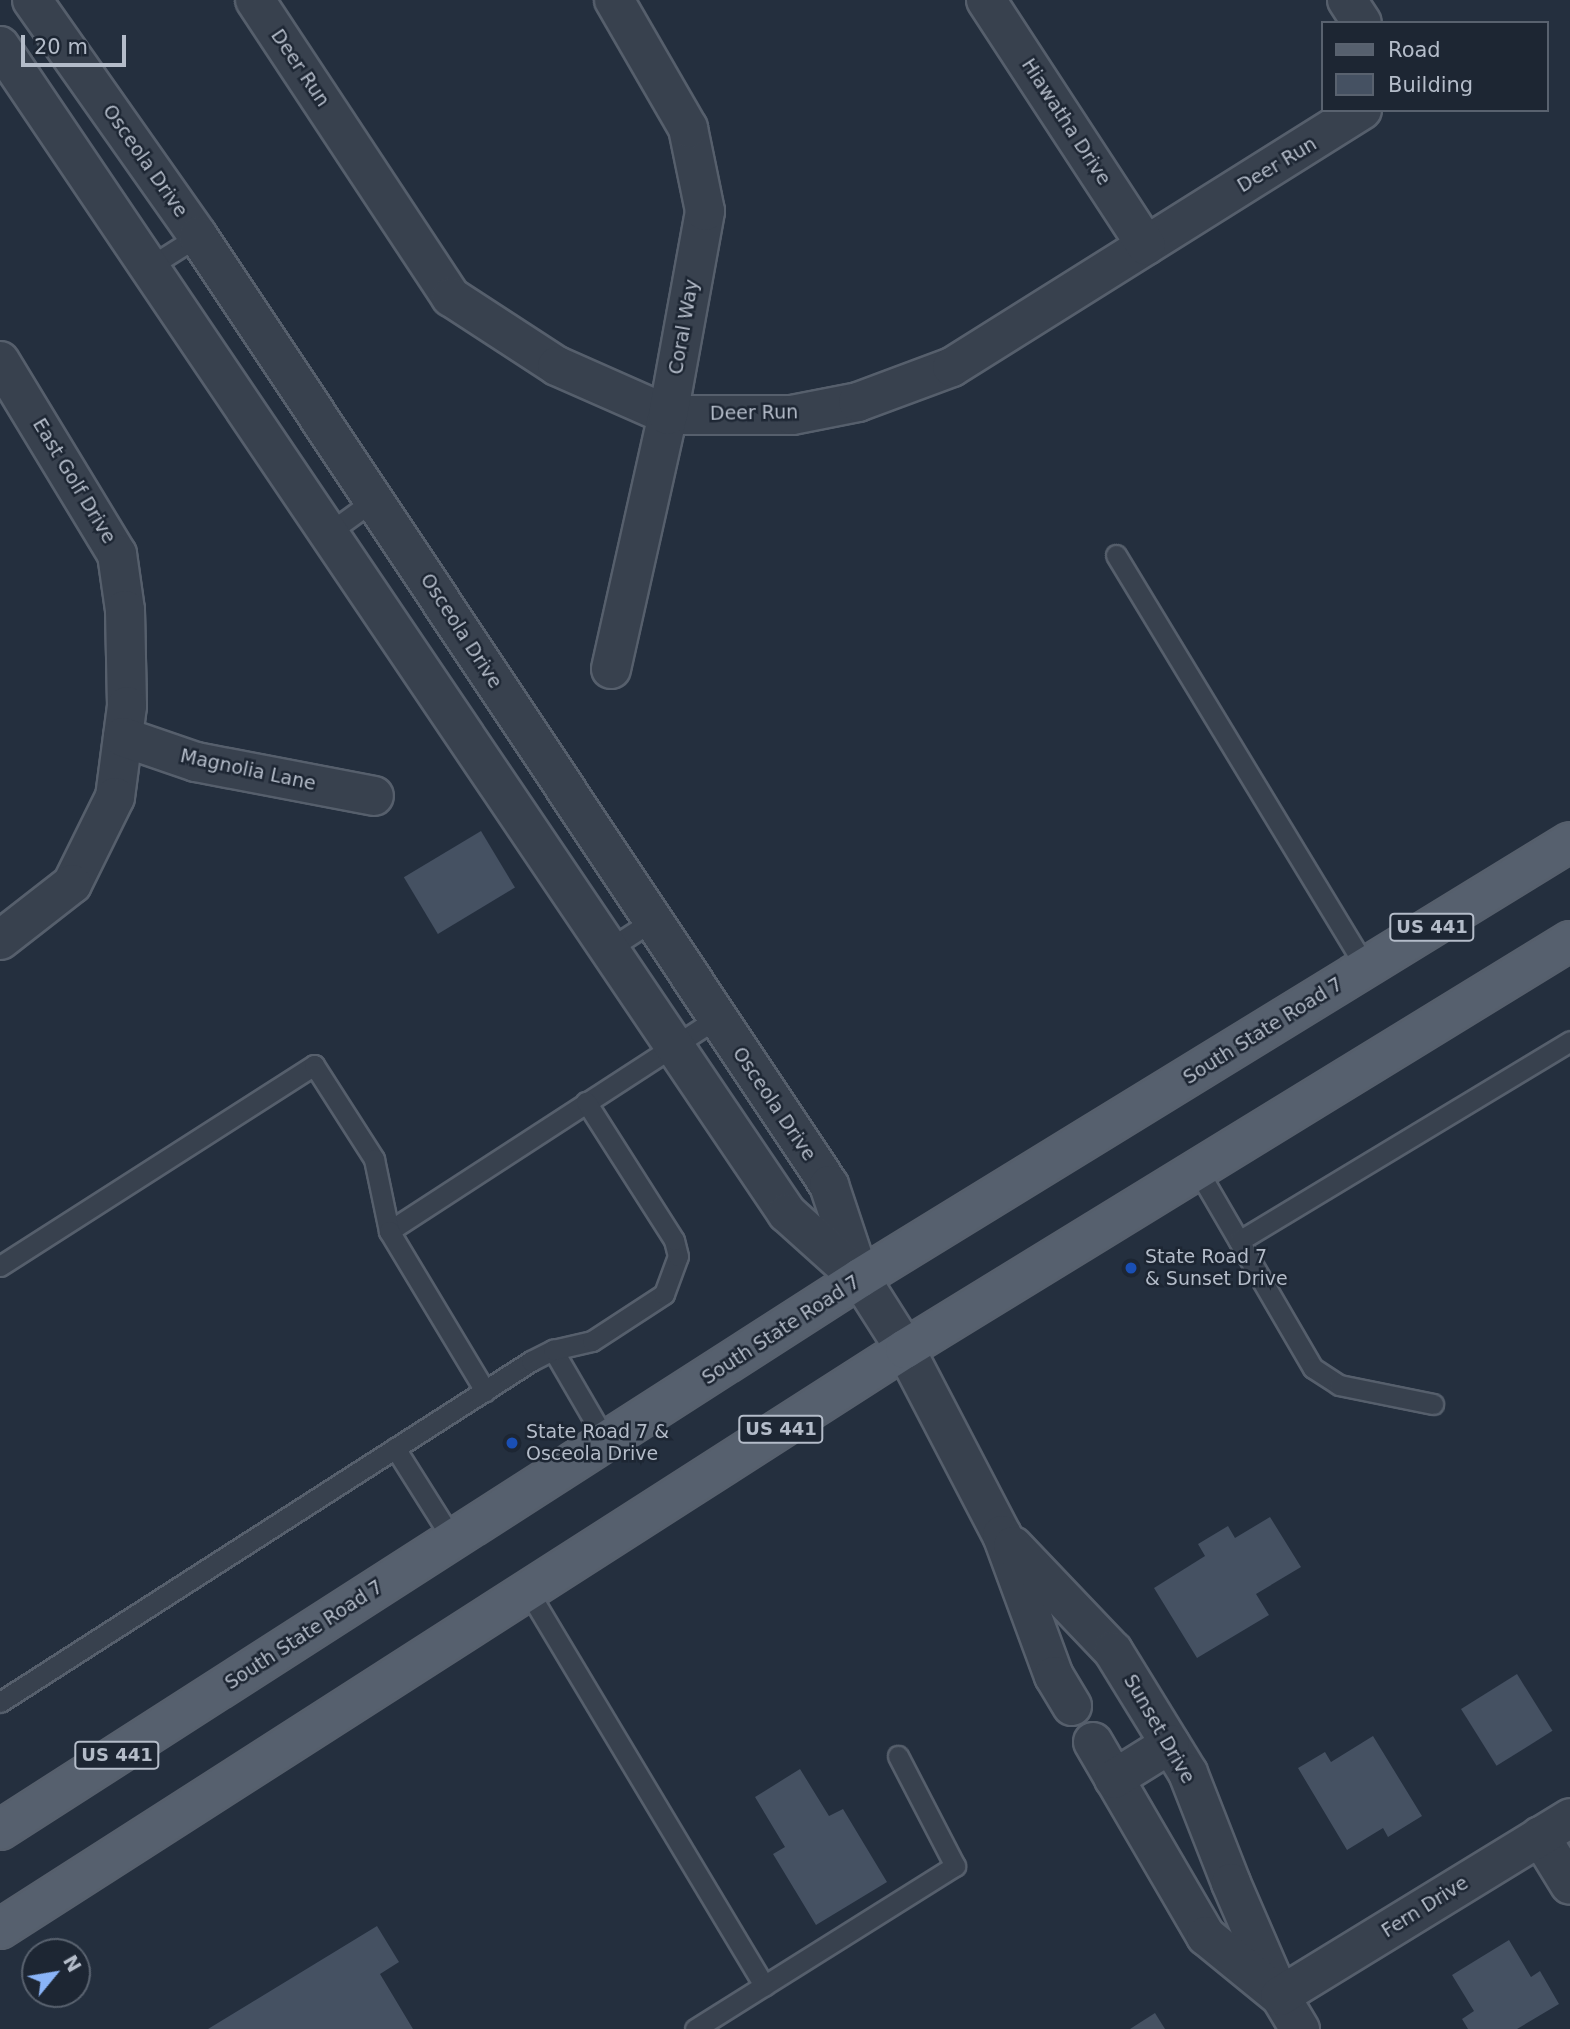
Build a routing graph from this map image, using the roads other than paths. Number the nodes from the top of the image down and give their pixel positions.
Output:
1 (32, 0) edge
2 (255, 0) edge
3 (614, 0) edge
4 (986, 0) edge
5 (1347, 0) edge
6 (1361, 21) edge
7 (0, 46) edge
8 (1359, 112) edge
9 (198, 236) junction
10 (1146, 245) junction
11 (149, 267) junction
12 (0, 361) edge
13 (668, 415) junction
14 (374, 500) junction
15 (327, 534) junction
16 (1116, 555) dead end
17 (611, 669) dead end
18 (122, 737) junction
19 (374, 796) dead end
20 (1570, 842) edge
21 (652, 921) junction
22 (0, 940) edge
23 (1570, 941) edge
24 (607, 950) junction
25 (1366, 967) junction
26 (717, 1018) junction
27 (1570, 1041) edge
28 (674, 1050) junction
29 (586, 1102) junction
30 (1197, 1169) junction
31 (389, 1231) junction
32 (1239, 1241) junction
33 (0, 1266) edge
34 (860, 1278) junction
35 (905, 1349) junction
36 (553, 1350) junction
37 (485, 1391) junction
38 (1433, 1404) dead end
39 (607, 1441) junction
40 (395, 1448) junction
41 (1002, 1535) junction
42 (453, 1540) junction
43 (528, 1591) junction
44 (0, 1702) edge
45 (1072, 1706) dead end
46 (1093, 1742) dead end
47 (1170, 1744) junction
48 (898, 1756) dead end
49 (1114, 1779) junction
50 (1555, 1827) edge
51 (0, 1830) edge
52 (1570, 1885) edge
53 (0, 1929) edge
54 (765, 1986) junction
55 (1280, 1996) junction
56 (695, 2029) edge
57 (1300, 2029) edge

1 - 9 street, Osceola Drive
2 - 13 street, Deer Run
3 - 13 street, Coral Way
4 - 10 street, Hiawatha Drive
5 - 6 street
7 - 11 street, Osceola Drive
8 - 10 street, Deer Run
9 - 11 lane
9 - 14 street, Osceola Drive
10 - 13 street, Deer Run
11 - 15 street, Osceola Drive
12 - 18 street, East Golf Drive
13 - 17 street, Coral Way
14 - 15 lane
14 - 21 street, Osceola Drive
15 - 24 street, Osceola Drive
16 - 25 lane
18 - 19 street, Magnolia Lane
18 - 22 street, East Golf Drive
20 - 25 main road, South State Road 7 / US 441
21 - 24 lane
21 - 26 street, Osceola Drive
23 - 30 main road, US 441
24 - 28 street, Osceola Drive
25 - 34 main road, South State Road 7 / US 441
26 - 28 lane
26 - 34 street, Osceola Drive
27 - 32 lane
28 - 29 lane
28 - 34 street, Osceola Drive
29 - 31 lane
29 - 36 lane
30 - 32 lane
30 - 35 main road, US 441
31 - 33 lane
31 - 37 lane
32 - 38 lane
34 - 35 street, Osceola Drive
34 - 39 main road, South State Road 7 / US 441
35 - 41 street, Sunset Drive
35 - 43 main road, US 441
36 - 37 lane
36 - 39 lane
37 - 40 lane
39 - 42 main road, South State Road 7 / US 441
40 - 42 lane
40 - 44 lane
41 - 45 street, Sunset Drive
41 - 47 street, Sunset Drive
42 - 51 main road, South State Road 7 / US 441
43 - 53 main road, US 441
43 - 54 lane
46 - 49 street, Sunset Drive
47 - 49 street
47 - 55 street, Sunset Drive
48 - 54 lane
49 - 55 street, Sunset Drive
50 - 52 street
50 - 55 street, Fern Drive
54 - 56 lane
55 - 57 street, Sunset Drive

